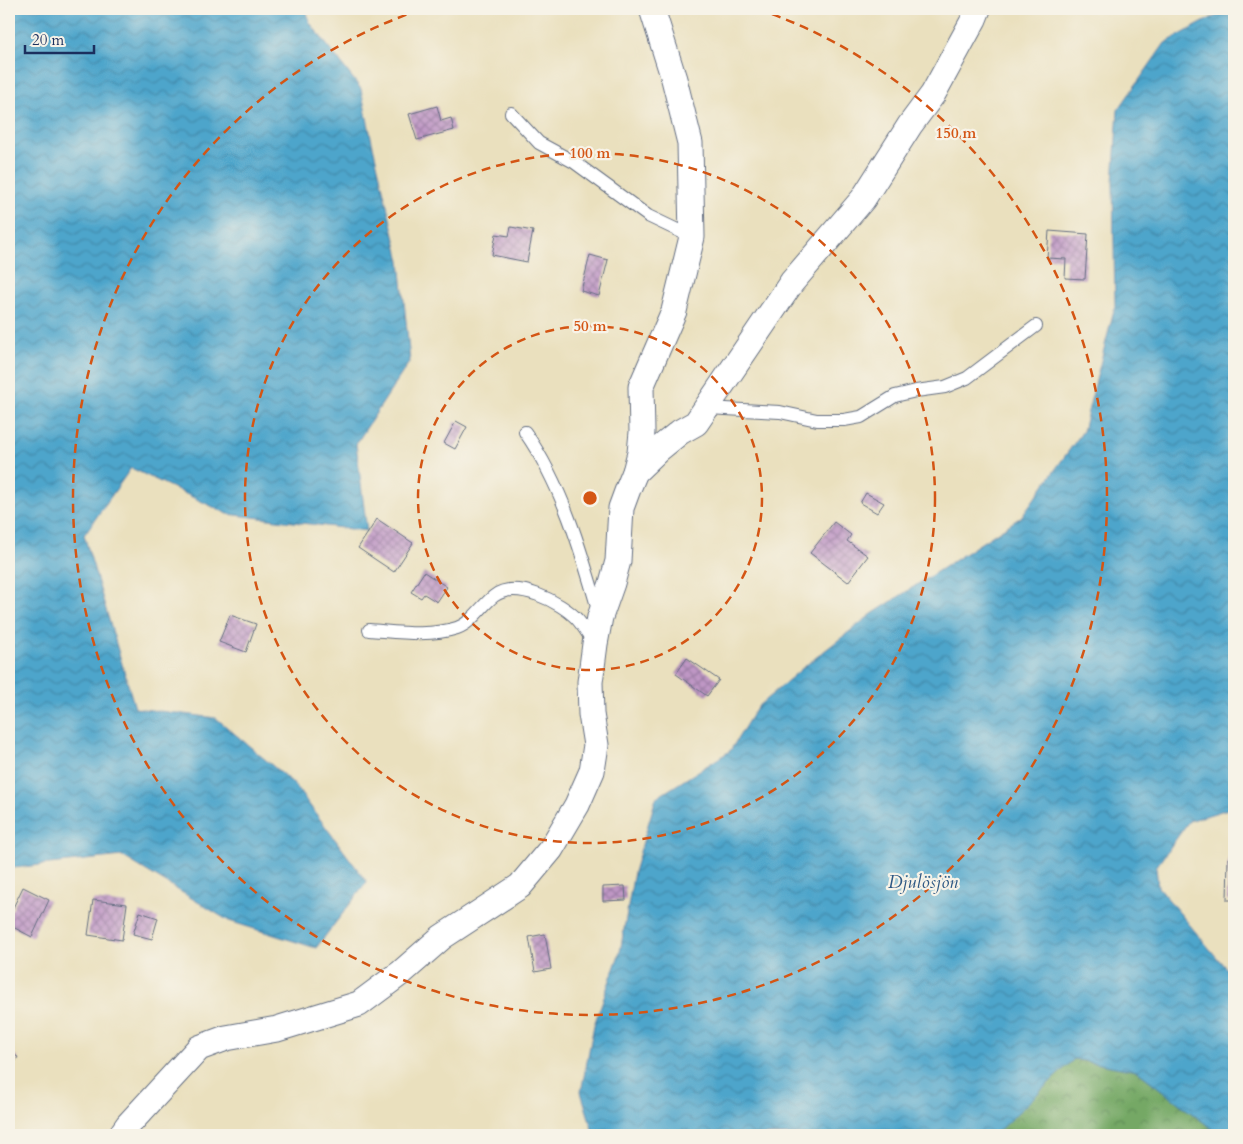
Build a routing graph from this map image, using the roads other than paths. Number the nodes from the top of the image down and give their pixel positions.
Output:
1 (652, 9) edge
2 (978, 9) edge
3 (511, 113) dead end
4 (692, 237) junction
5 (1036, 326) dead end
6 (708, 408) junction
7 (525, 432) dead end
8 (635, 472) junction
9 (600, 618) junction
10 (369, 630) dead end
11 (595, 644) junction
12 (121, 1135) edge

1 - 4 street
2 - 6 street
3 - 4 lane
4 - 8 street
5 - 6 lane
6 - 8 street
7 - 9 lane
8 - 9 street
9 - 11 street
10 - 11 lane
11 - 12 street

